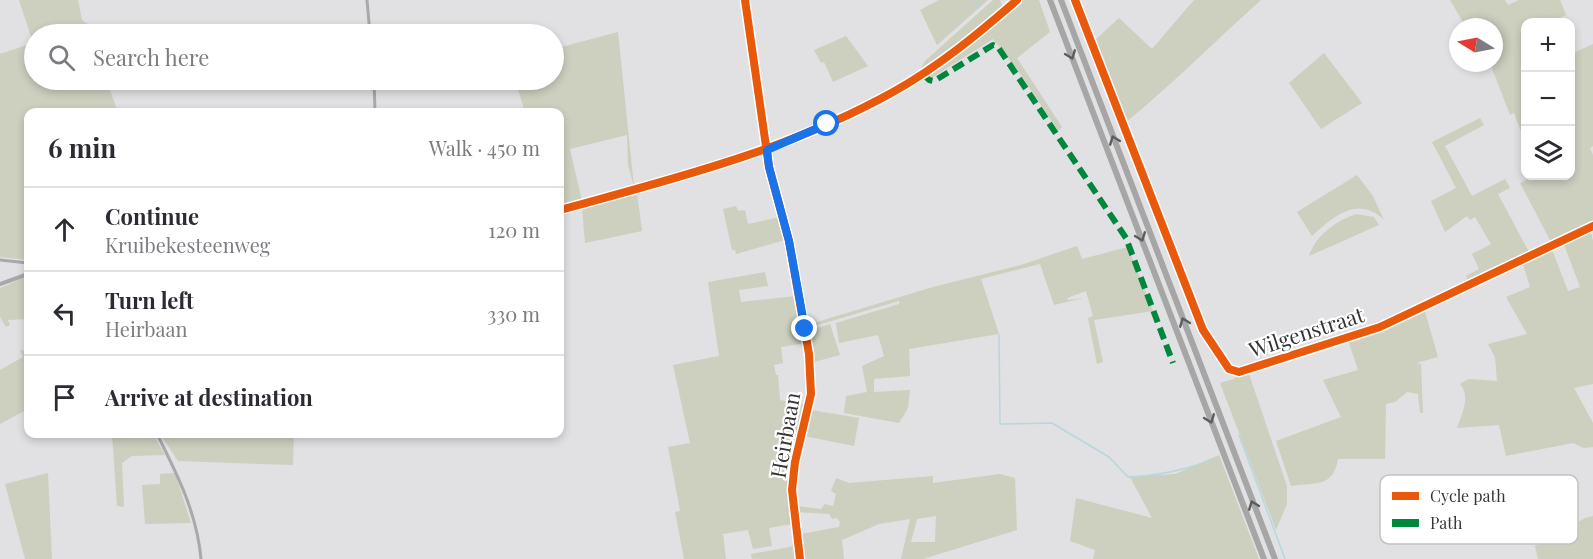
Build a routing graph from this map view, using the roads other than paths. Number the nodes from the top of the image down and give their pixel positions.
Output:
1 (367, 0) edge
2 (745, 0) edge
3 (1050, 0) edge
4 (1061, 0) edge
5 (1075, 0) edge
6 (1016, 1) edge
7 (369, 24) edge
8 (374, 90) edge
9 (375, 108) edge
10 (767, 150) junction
11 (564, 209) edge
12 (1593, 226) edge
13 (0, 260) edge
14 (24, 263) edge
15 (24, 275) edge
16 (0, 284) edge
17 (159, 438) edge
18 (201, 559) edge
19 (800, 559) edge
20 (1264, 559) edge
21 (1275, 559) edge

1 - 7 street
2 - 10 street, Heirbaan
3 -> 20 highway
21 -> 4 highway
5 - 12 street, Wilgenstraat
6 - 10 street
8 - 9 street
10 - 11 street
10 - 19 street, Heirbaan
13 - 14 street
15 - 16 street
17 - 18 street

